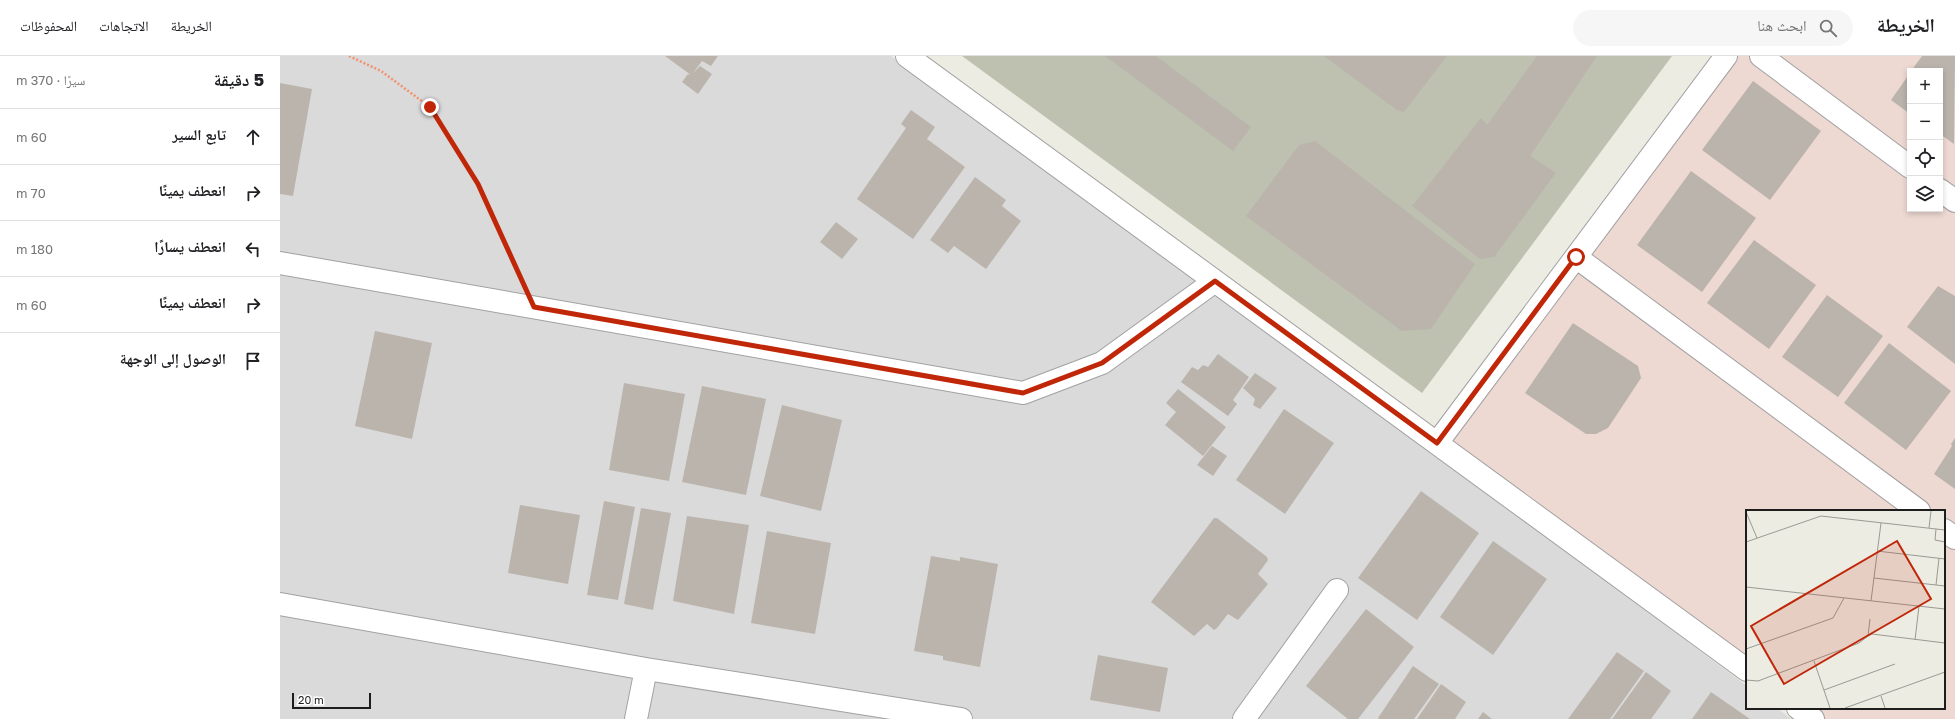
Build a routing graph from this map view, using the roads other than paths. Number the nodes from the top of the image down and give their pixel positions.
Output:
1 (907, 56) edge
2 (1726, 56) edge
3 (1761, 56) edge
4 (1907, 165) edge
5 (1943, 192) edge
6 (1955, 201) edge
7 (1576, 257) junction
8 (280, 263) edge
9 (1215, 281) junction
10 (1437, 443) junction
11 (1918, 510) edge
12 (1945, 531) edge
13 (1955, 538) edge
14 (1336, 590) dead end
15 (280, 604) edge
16 (646, 669) junction
17 (1746, 669) edge
18 (1799, 709) edge
19 (636, 719) edge
20 (961, 719) edge
21 (1244, 719) edge
22 (1814, 719) edge

1 - 9 street
2 - 7 street
3 - 4 street
5 - 6 street
7 - 10 street
7 - 11 street
8 - 9 street
9 - 10 street
10 - 17 street
12 - 13 street
14 - 21 street
15 - 16 street
16 - 19 street
16 - 20 street
18 - 22 street

